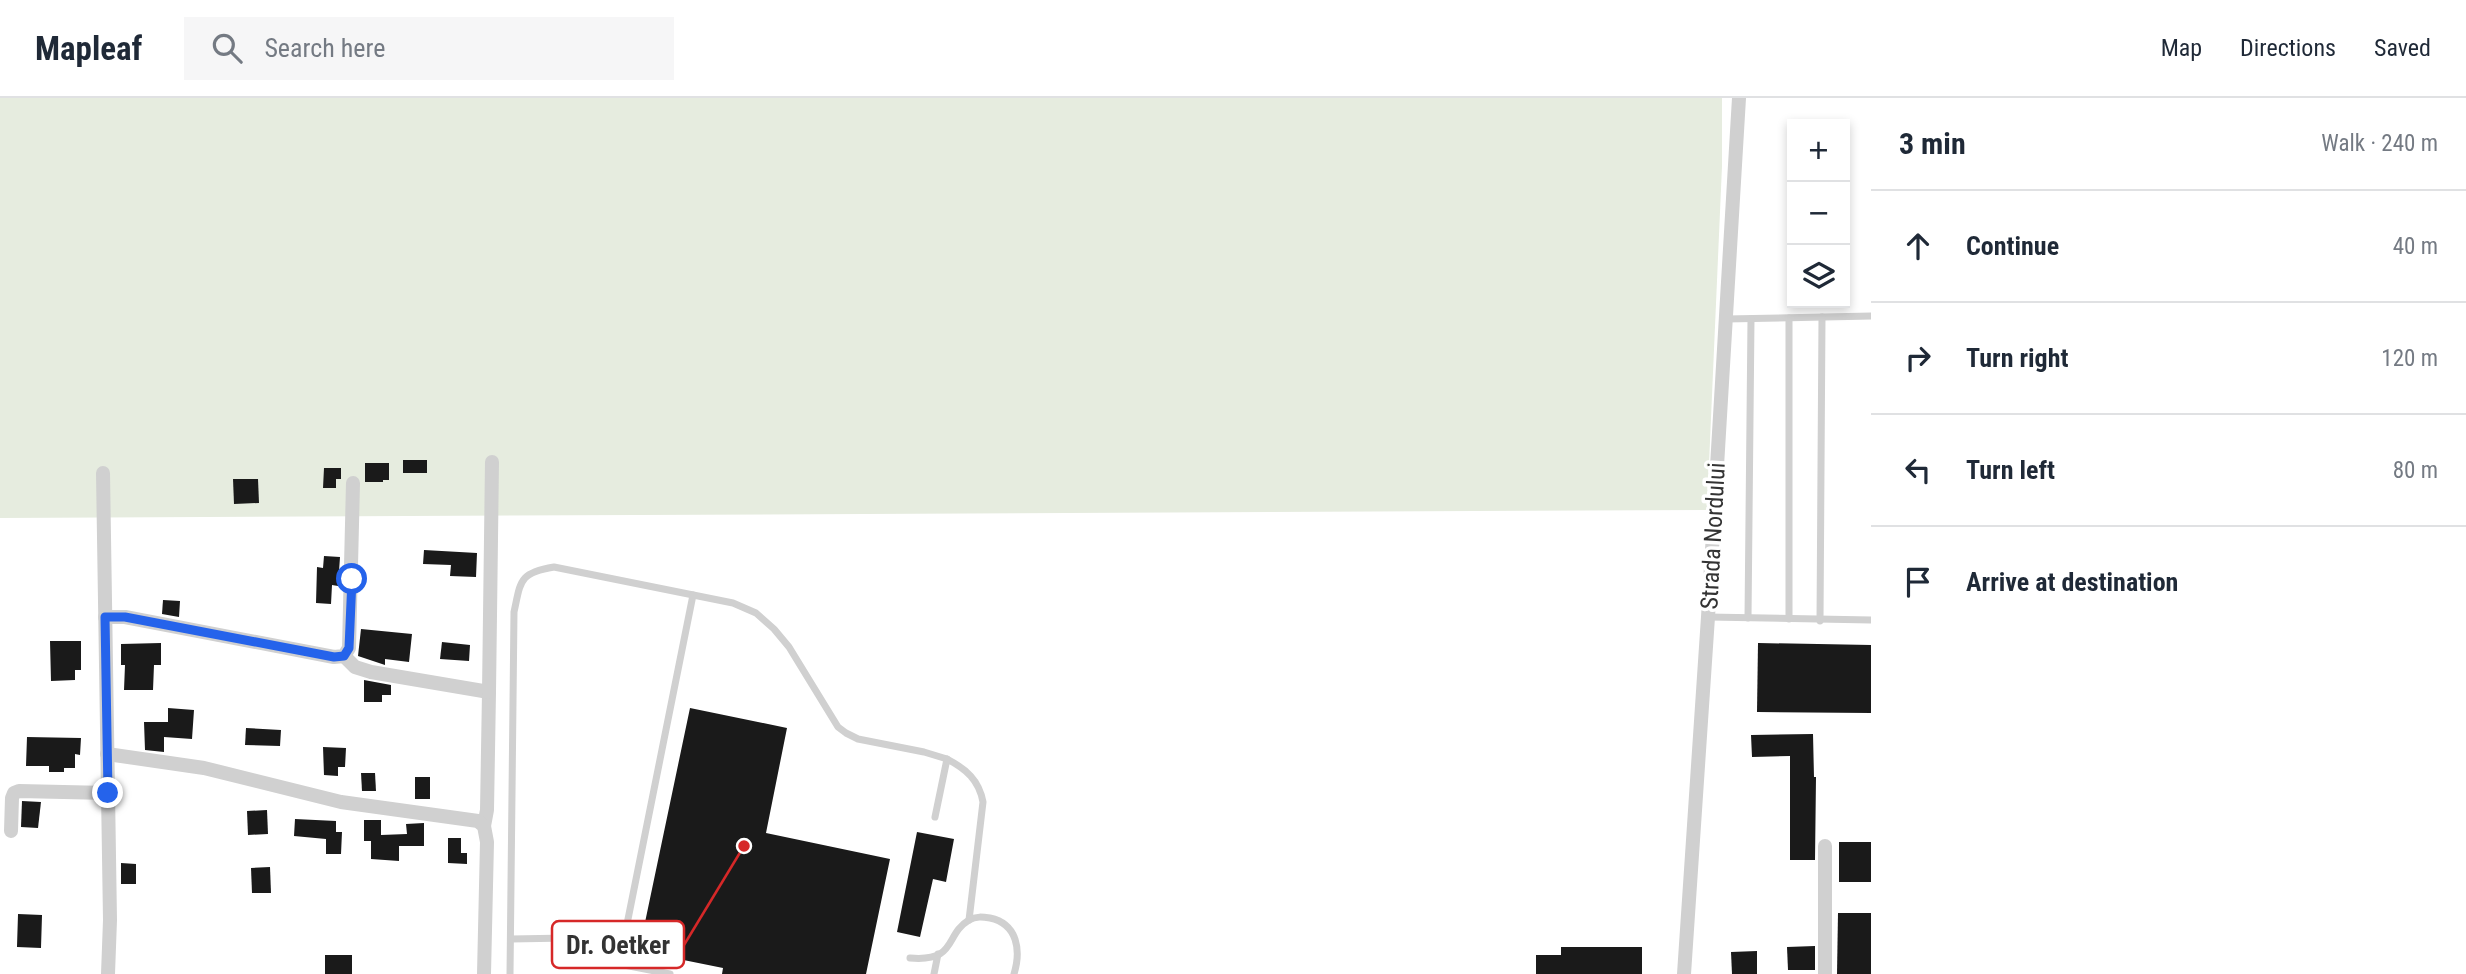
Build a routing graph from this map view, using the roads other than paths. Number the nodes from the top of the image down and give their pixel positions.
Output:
1 (1739, 98) edge
2 (1871, 316) edge
3 (1822, 317) junction
4 (1789, 318) junction
5 (1726, 319) junction
6 (1751, 319) junction
7 (492, 462) dead end
8 (103, 473) dead end
9 (353, 483) dead end
10 (693, 595) junction
11 (105, 617) junction
12 (1708, 617) junction
13 (1748, 618) junction
14 (1789, 620) junction
15 (1871, 620) edge
16 (1820, 621) junction
17 (344, 656) junction
18 (489, 692) junction
19 (107, 754) junction
20 (947, 759) junction
21 (108, 793) junction
22 (935, 817) dead end
23 (484, 826) junction
24 (11, 831) dead end
25 (1825, 846) dead end
26 (969, 920) junction
27 (625, 937) junction
28 (511, 939) junction
29 (938, 954) junction
30 (910, 958) dead end
31 (108, 974) edge
32 (484, 974) edge
33 (510, 974) edge
34 (670, 974) edge
35 (934, 974) edge
36 (1014, 974) edge
37 (1684, 974) edge
38 (1825, 974) edge

1 - 5 street, Strada Nordului
2 - 3 lane
3 - 4 lane
3 - 16 lane
4 - 6 lane
4 - 14 lane
5 - 6 lane
5 - 12 street, Strada Nordului
6 - 13 lane
7 - 18 street
8 - 11 street
9 - 17 street
10 - 20 lane
10 - 27 lane
10 - 28 lane
11 - 17 street
11 - 19 street
12 - 13 lane
12 - 37 street, Strada Nordului
13 - 14 lane
14 - 16 lane
15 - 16 lane
17 - 18 street
18 - 23 street
19 - 21 street
19 - 23 street
20 - 22 lane
20 - 26 lane
21 - 24 street
21 - 31 street
23 - 32 street
25 - 38 street
26 - 29 lane
26 - 36 lane
27 - 28 lane
27 - 34 lane
28 - 33 lane
29 - 30 lane
29 - 35 lane

